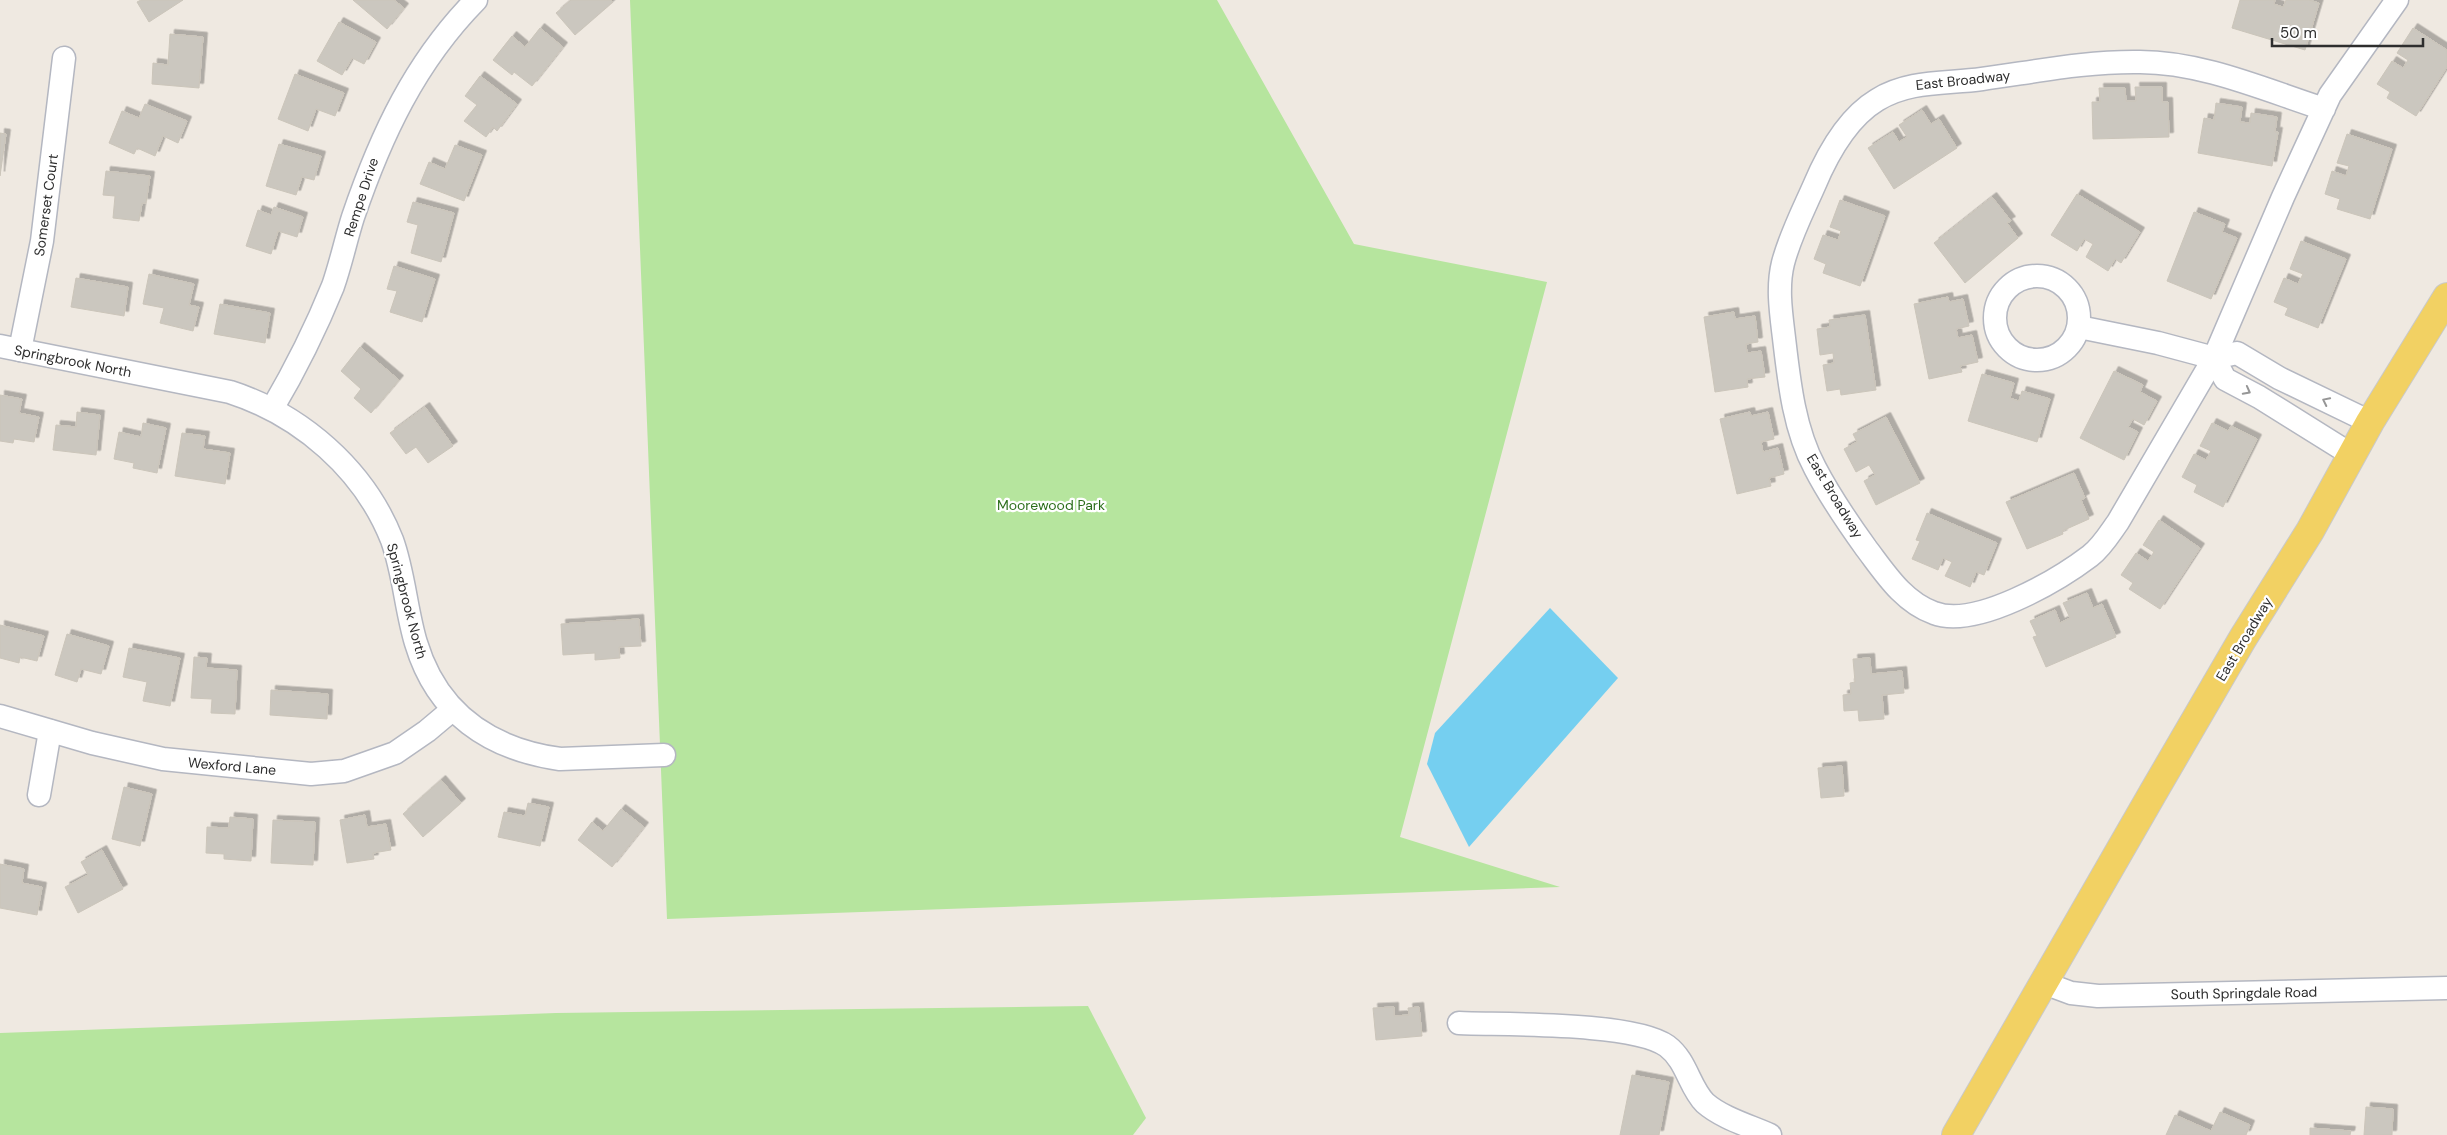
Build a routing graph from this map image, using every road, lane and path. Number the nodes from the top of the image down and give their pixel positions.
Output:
1 (476, 0) edge
2 (2392, 1) edge
3 (64, 58) dead end
4 (2324, 109) junction
5 (2447, 297) edge
6 (2079, 327) dead end
7 (10, 348) edge
8 (2214, 358) junction
9 (272, 409) junction
10 (2370, 422) junction
11 (2352, 455) junction
12 (452, 710) junction
13 (0, 716) edge
14 (50, 731) junction
15 (664, 755) dead end
16 (39, 795) dead end
17 (2044, 983) junction
18 (2447, 988) edge
19 (1459, 1023) dead end
20 (1770, 1135) edge
21 (1956, 1135) edge

1 - 9 street, Rempe Drive
2 - 4 street, East Broadway
3 - 7 street, Somerset Court
4 - 8 street, East Broadway
4 - 8 street, East Broadway
5 - 10 main road, East Broadway
6 - 8 street
7 - 9 street, Springbrook North
10 -> 8 street
8 -> 11 street
9 - 12 street, Springbrook North
10 - 11 main road, East Broadway
11 - 17 main road, East Broadway
12 - 14 street, Wexford Lane
12 - 15 street, Springbrook North
13 - 14 street, Wexford Lane
14 - 16 street
17 - 18 street, South Springdale Road
17 - 21 main road, East Broadway
19 - 20 street

